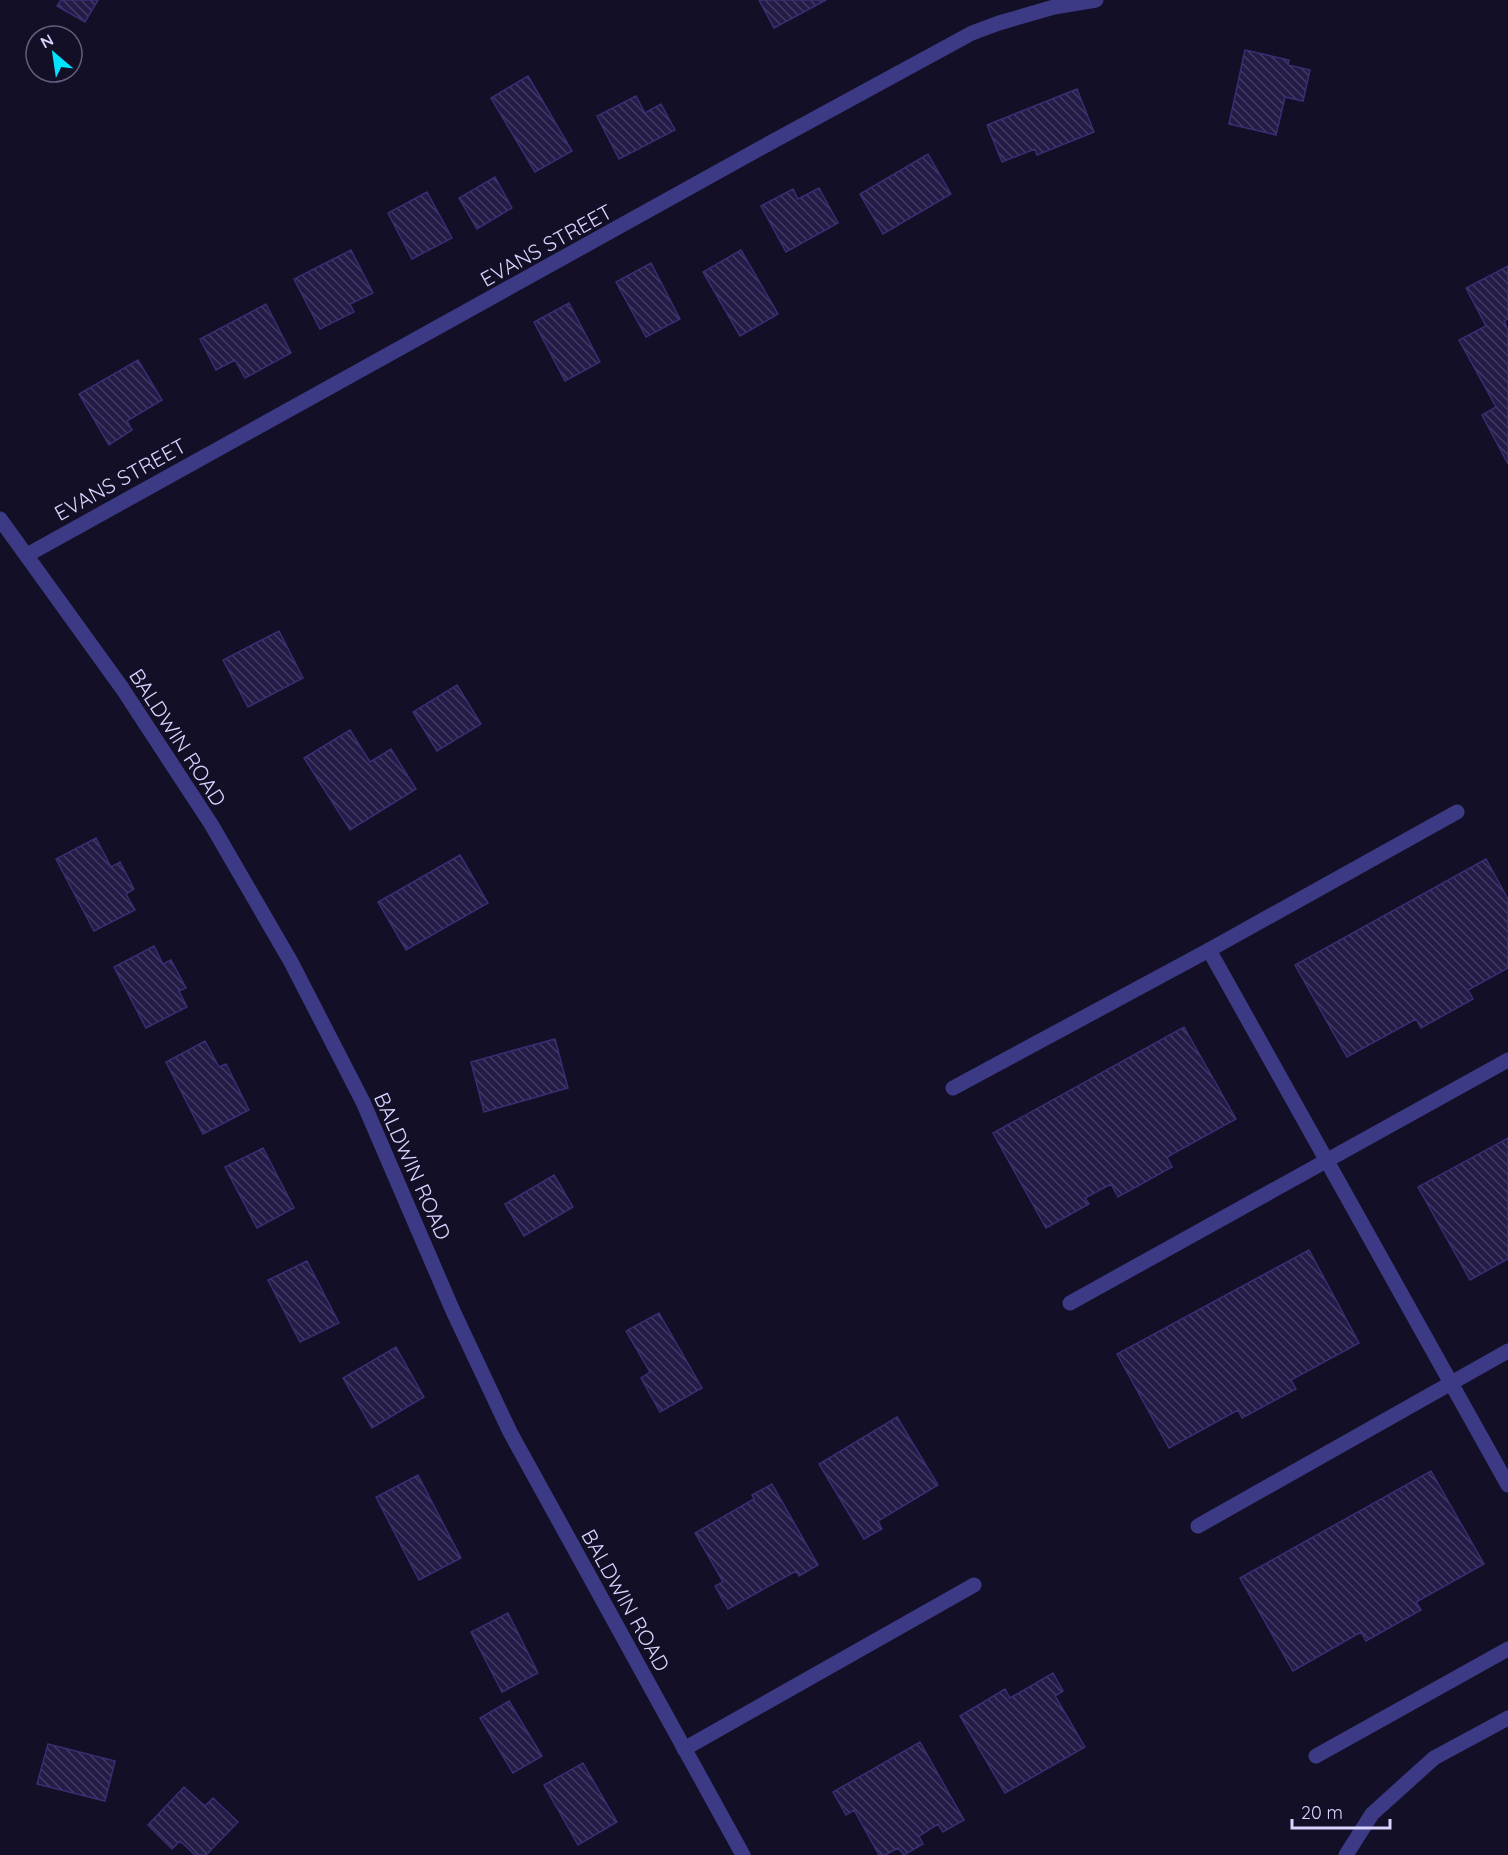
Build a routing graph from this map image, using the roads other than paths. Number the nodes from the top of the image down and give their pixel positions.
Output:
1 (1096, 0) edge
2 (0, 519) edge
3 (27, 555) junction
4 (1457, 812) dead end
5 (1209, 951) junction
6 (1508, 1060) edge
7 (953, 1088) dead end
8 (1327, 1161) junction
9 (1070, 1303) dead end
10 (1508, 1352) edge
11 (1451, 1383) junction
12 (1508, 1485) edge
13 (1198, 1526) dead end
14 (974, 1585) dead end
15 (1508, 1649) edge
16 (1508, 1718) edge
17 (684, 1749) junction
18 (1316, 1756) dead end
19 (743, 1855) edge
20 (1346, 1855) edge

1 - 3 street, EVANS STREET
2 - 3 street, BALDWIN ROAD
3 - 17 street, BALDWIN ROAD
4 - 5 street
5 - 7 street
5 - 8 street
6 - 8 street
8 - 9 street
8 - 11 street
10 - 11 street
11 - 12 street
11 - 13 street
14 - 17 street
15 - 18 street
16 - 20 street
17 - 19 street, BALDWIN ROAD

